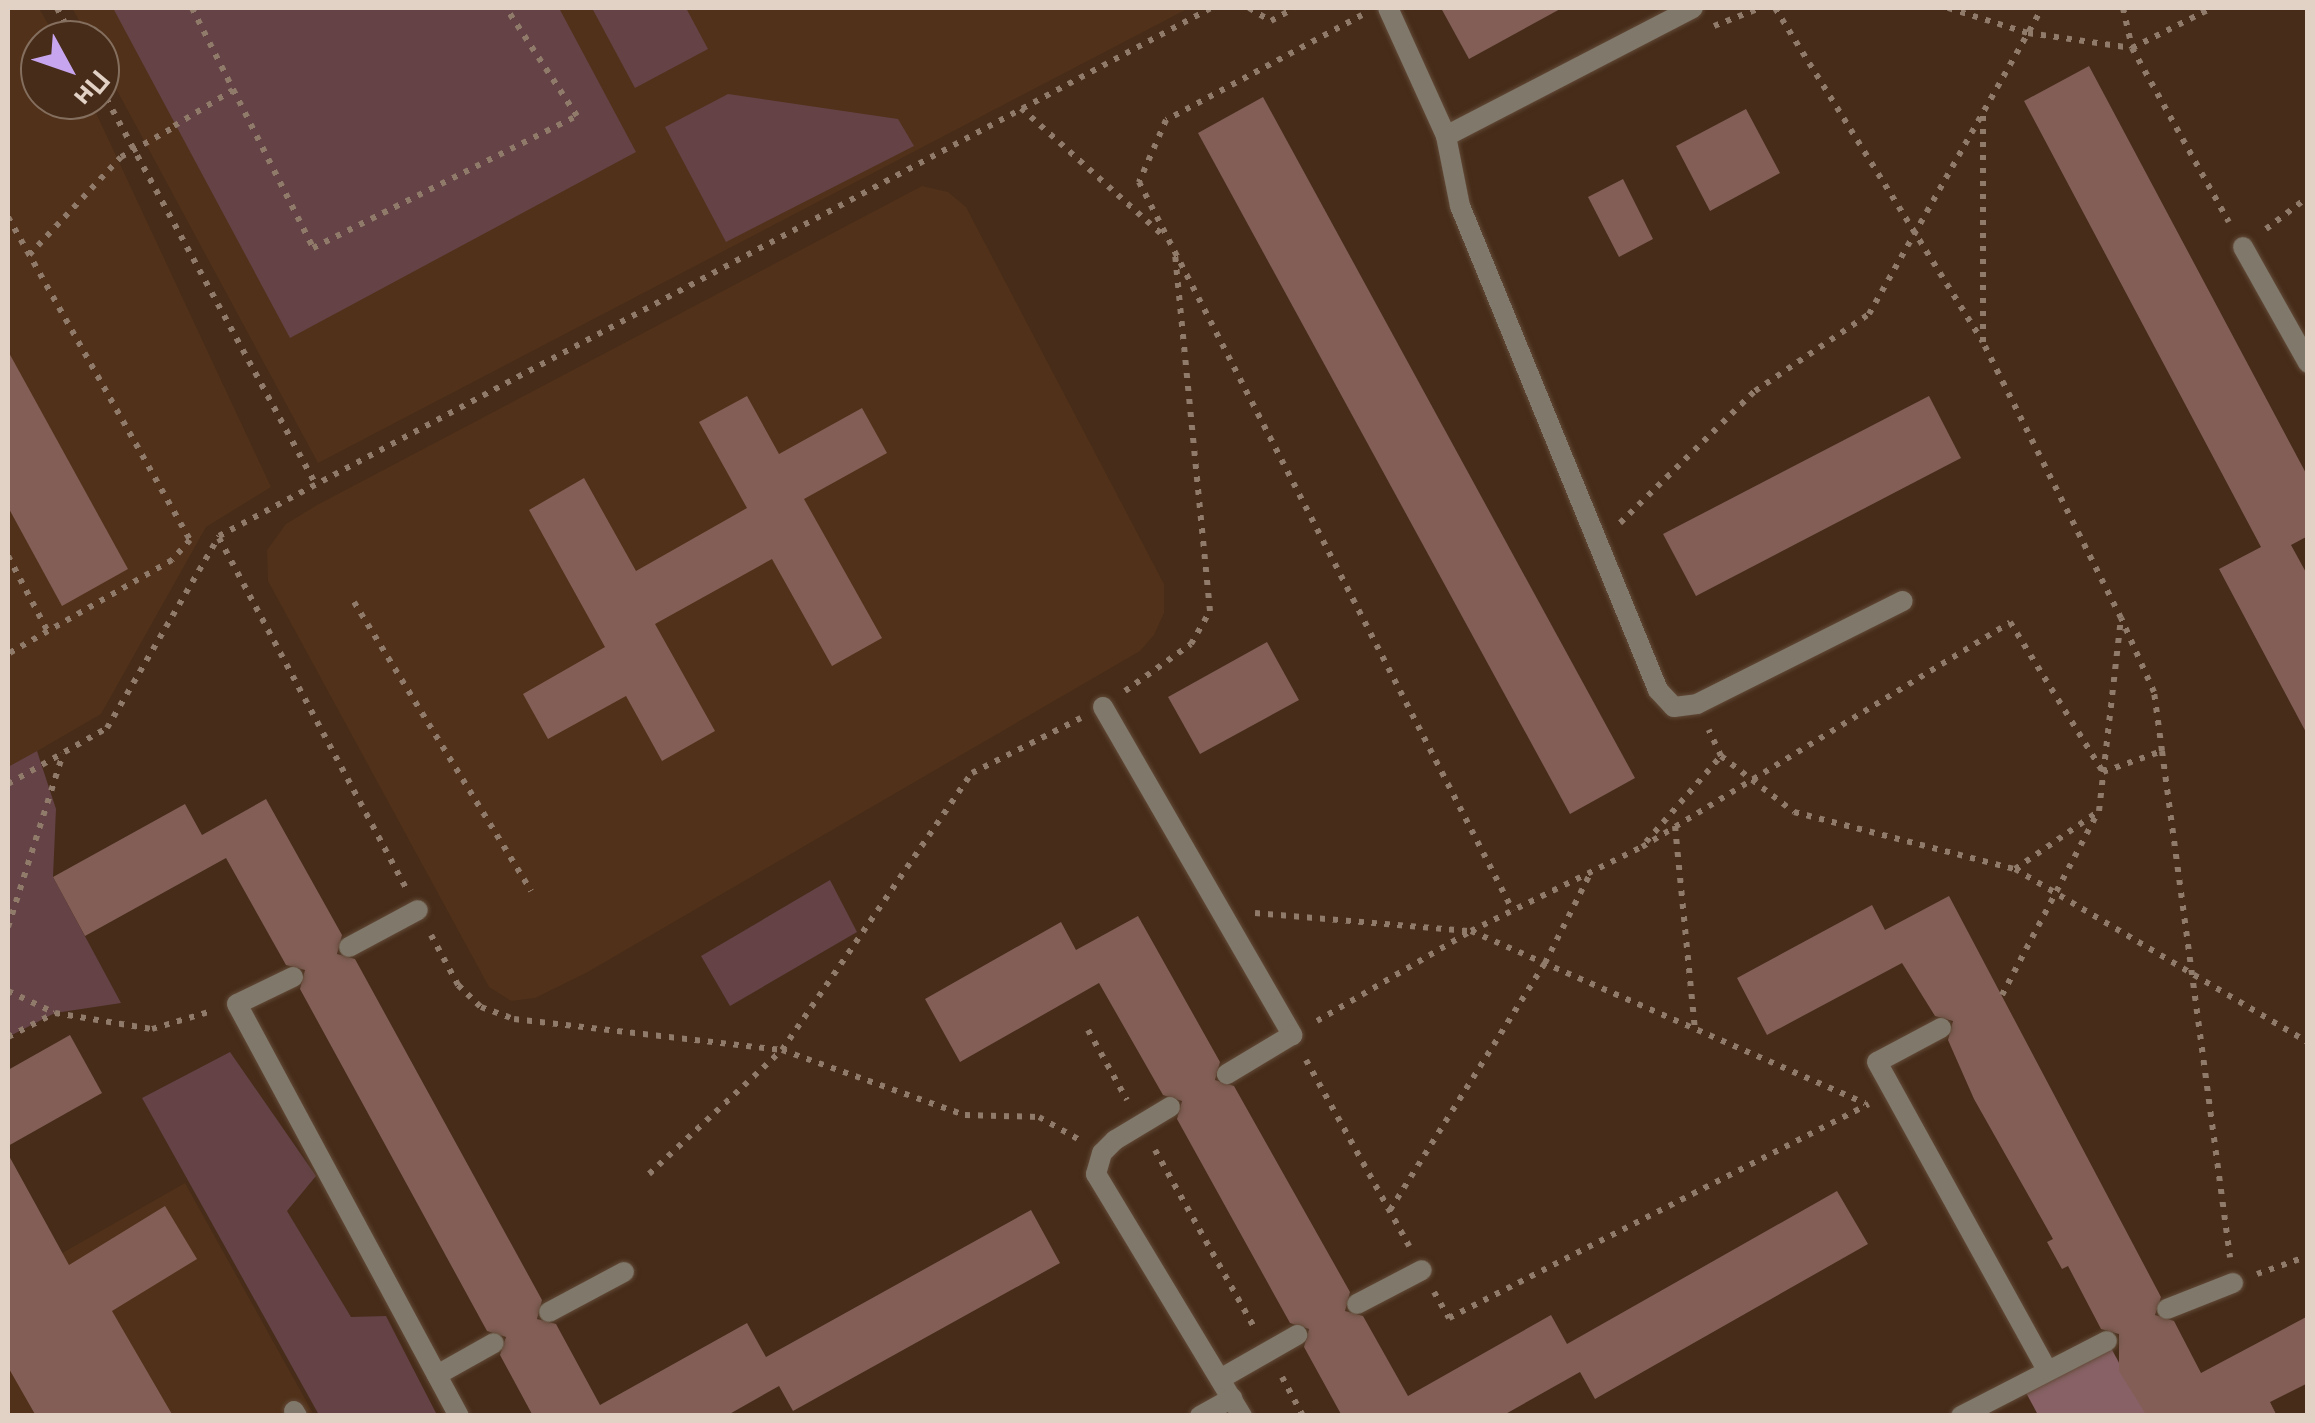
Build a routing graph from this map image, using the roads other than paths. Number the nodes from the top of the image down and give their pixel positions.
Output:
1 (1388, 8) edge
2 (1693, 8) edge
3 (1446, 136) junction
4 (2243, 247) road end
5 (2308, 363) edge
6 (1903, 601) dead end
7 (1102, 707) road end
8 (418, 910) road end
9 (348, 948) dead end
10 (293, 976) dead end
11 (1942, 1028) dead end
12 (1227, 1074) dead end
13 (1170, 1107) dead end
14 (1422, 1270) road end
15 (624, 1272) dead end
16 (2233, 1284) road end
17 (1357, 1304) dead end
18 (2167, 1309) dead end
19 (549, 1312) dead end
20 (1298, 1336) dead end
21 (2107, 1340) dead end
22 (494, 1343) dead end
23 (2046, 1368) junction
24 (437, 1374) junction
25 (1220, 1379) junction
26 (1237, 1407) edge
27 (460, 1416) edge
28 (1200, 1416) edge
29 (1961, 1416) edge

1 - 3 lane
2 - 3 lane
3 - 6 lane
4 - 5 lane
7 - 12 lane
8 - 9 lane
10 - 24 lane
11 - 23 lane
13 - 25 lane
14 - 17 lane
15 - 19 lane
16 - 18 lane
20 - 25 lane
21 - 23 lane
22 - 24 lane
23 - 29 lane
24 - 27 lane
25 - 26 lane
26 - 28 lane

